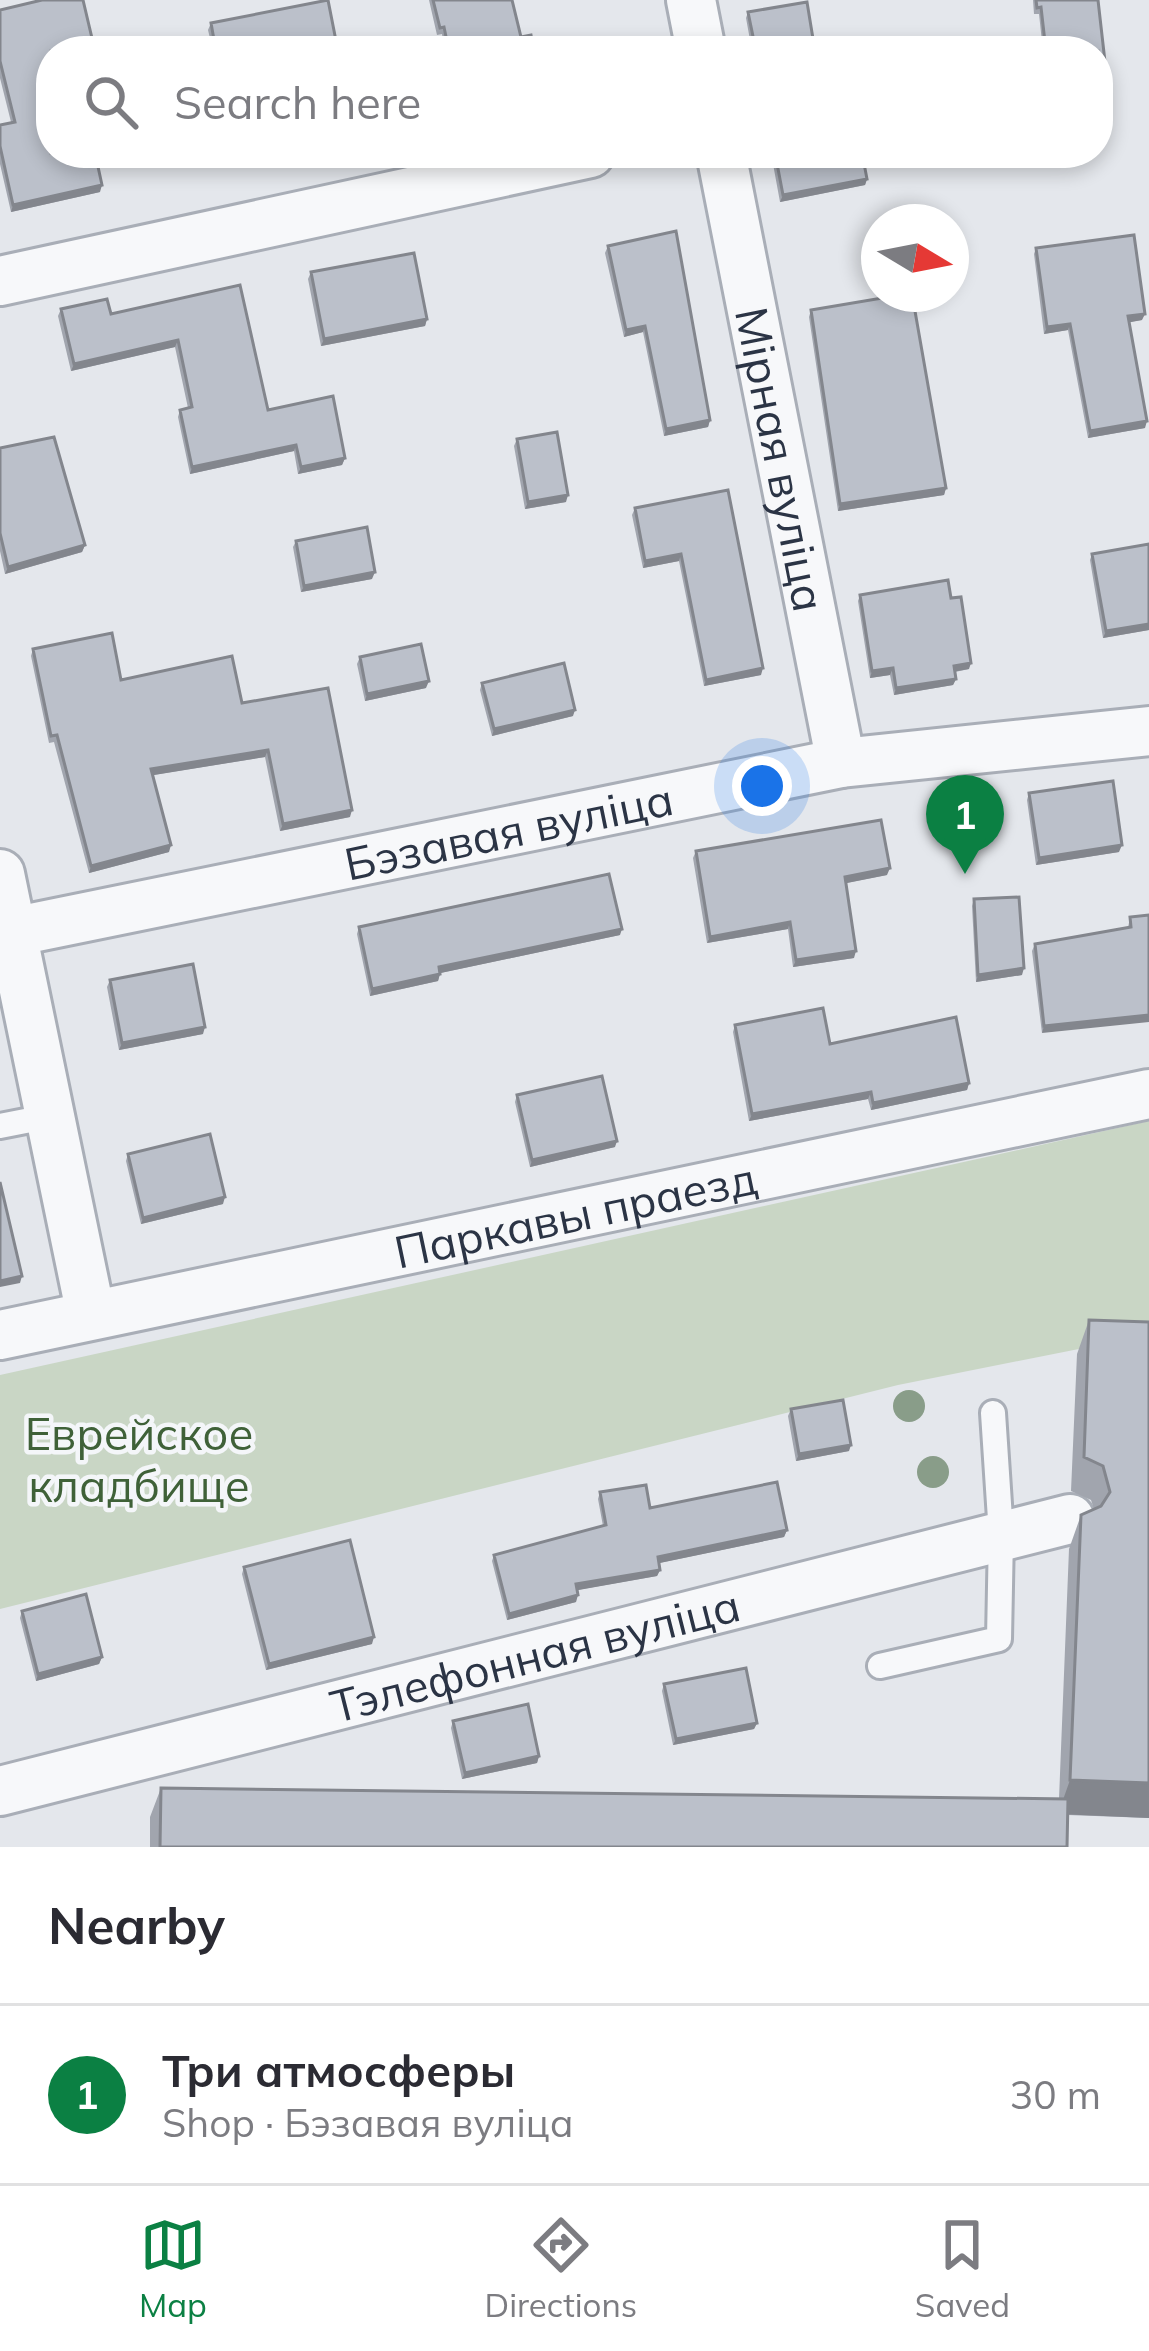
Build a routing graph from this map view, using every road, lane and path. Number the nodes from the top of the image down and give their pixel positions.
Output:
1 (691, 0) edge
2 (698, 36) edge
3 (521, 168) edge
4 (724, 168) edge
5 (0, 281) edge
6 (1149, 731) edge
7 (841, 763) junction
8 (0, 874) edge
9 (12, 932) junction
10 (1149, 1094) edge
11 (51, 1116) junction
12 (0, 1126) edge
13 (91, 1315) junction
14 (0, 1335) edge
15 (993, 1413) dead end
16 (1070, 1520) dead end
17 (1000, 1534) junction
18 (880, 1666) dead end
19 (0, 1792) edge

1 - 2 street
3 - 5 street
4 - 7 street, Мірная вуліца
6 - 7 street, Бэзавая вуліца
7 - 9 street, Бэзавая вуліца
8 - 9 street
9 - 11 street
10 - 13 street, Паркавы праезд
11 - 12 lane
11 - 13 street
13 - 14 street, Паркавы праезд
15 - 17 lane
16 - 17 street, Тэлефонная вуліца
17 - 18 lane
17 - 19 street, Тэлефонная вуліца

